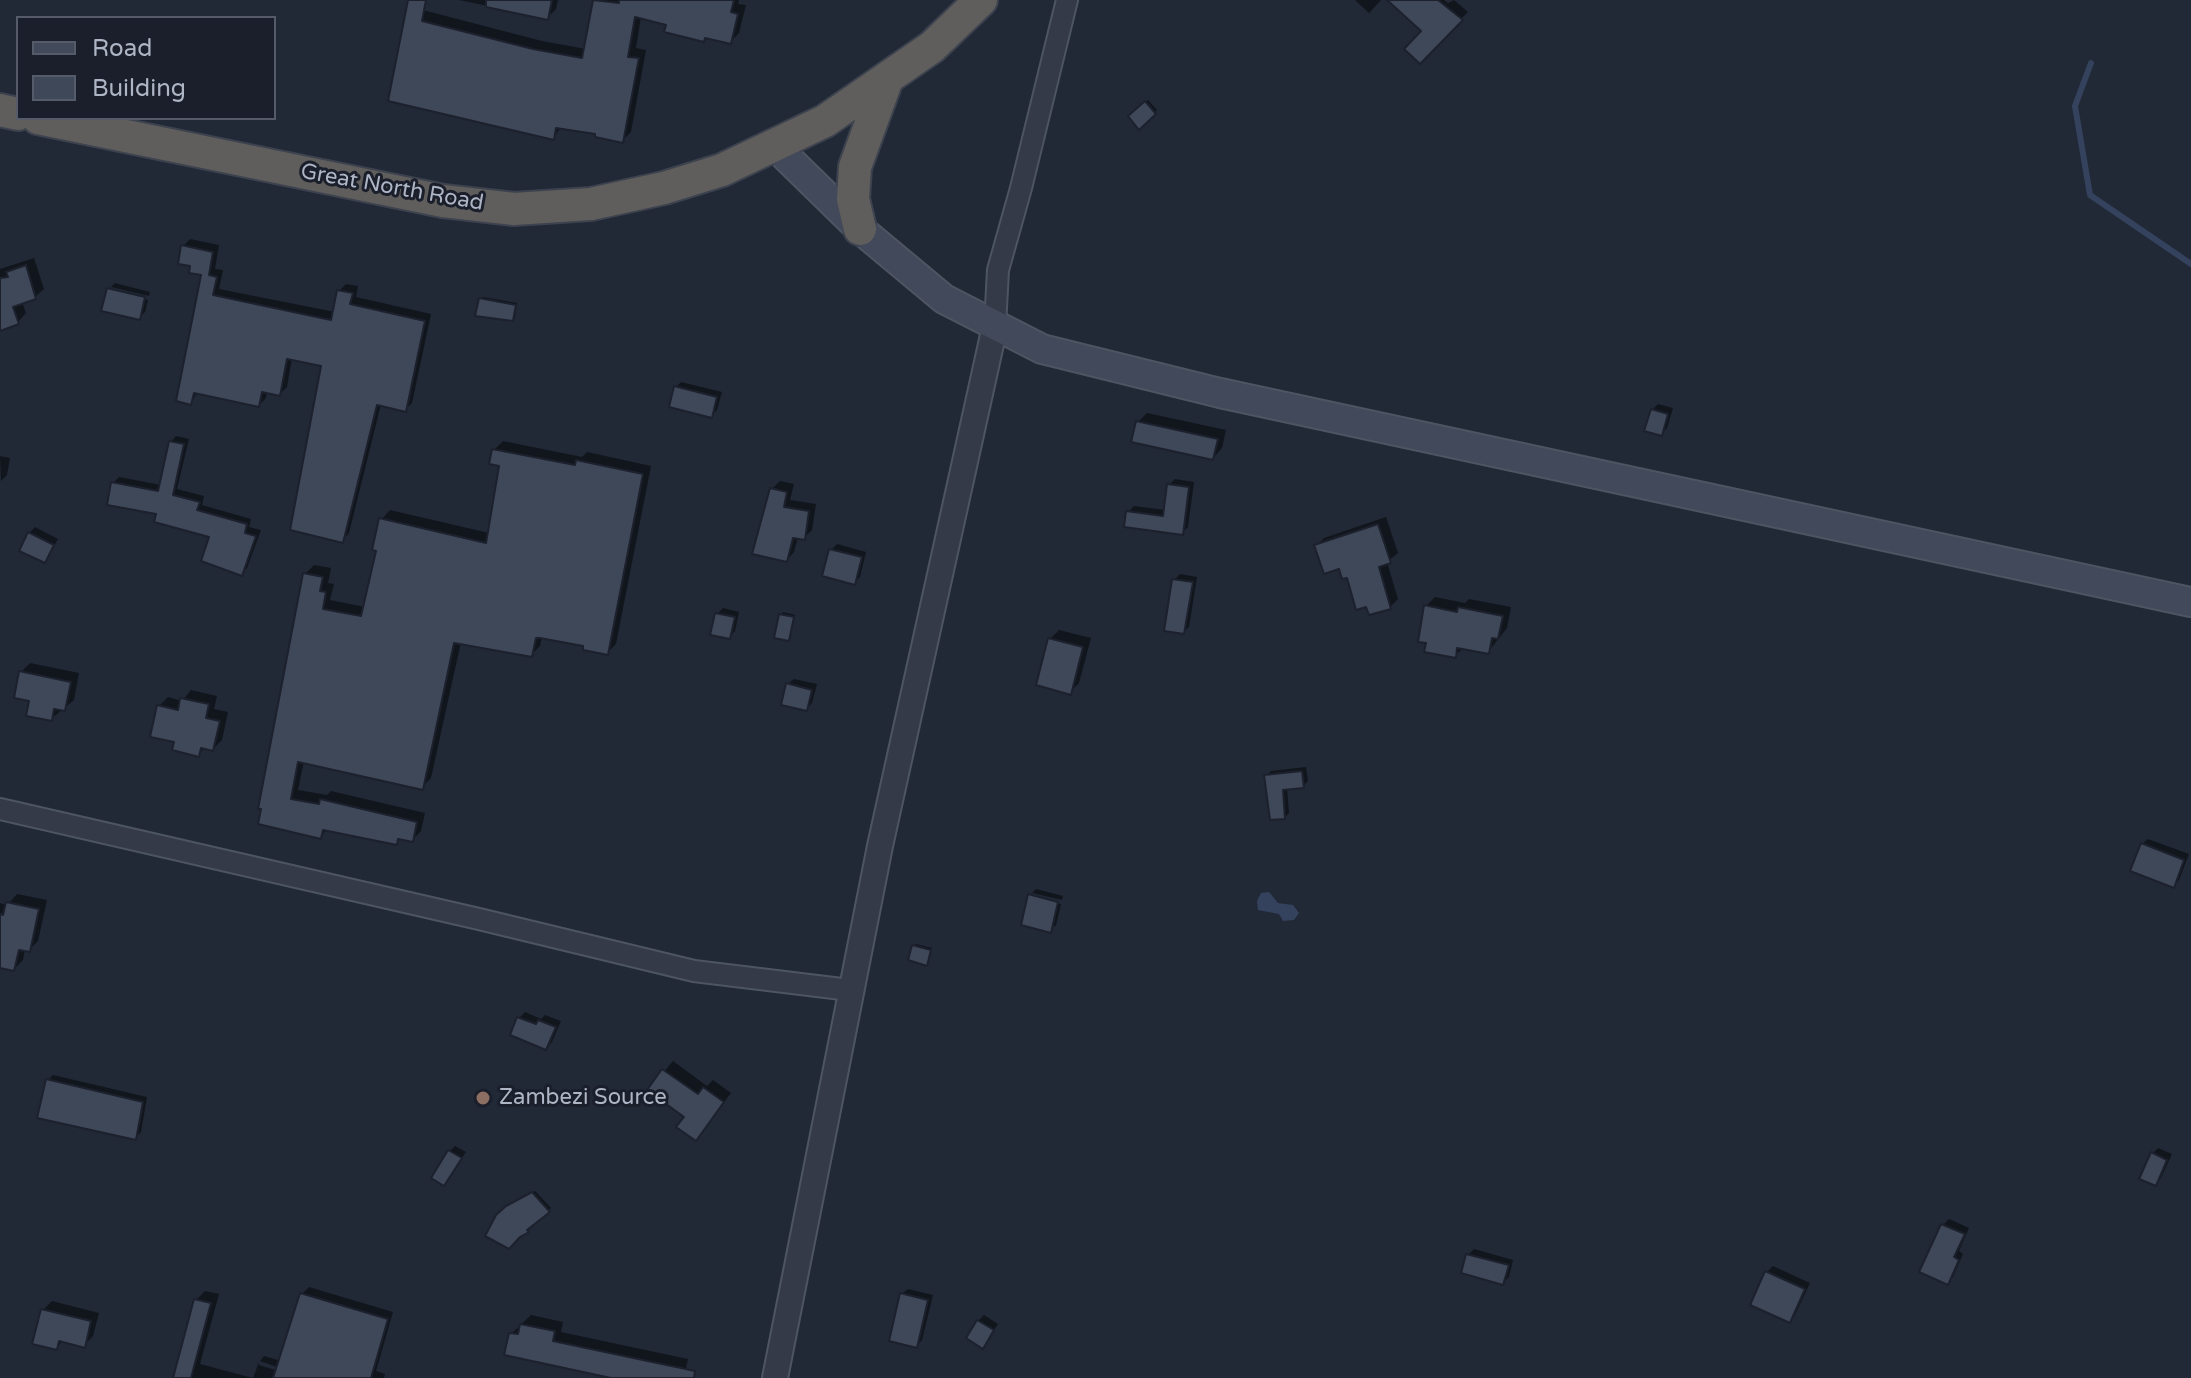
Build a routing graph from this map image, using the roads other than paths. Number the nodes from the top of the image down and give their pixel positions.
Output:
1 (981, 0) edge
2 (1067, 0) edge
3 (887, 79) junction
4 (48, 120) edge
5 (774, 145) junction
6 (860, 229) junction
7 (995, 326) junction
8 (2191, 602) edge
9 (0, 809) edge
10 (850, 990) junction
11 (775, 1378) edge

1 - 3 highway, Great North Road
2 - 7 street
3 - 5 highway, Great North Road
3 - 6 highway
4 - 5 highway, Great North Road
5 - 6 main road
6 - 7 main road
7 - 8 main road
7 - 10 street
9 - 10 street
10 - 11 street

